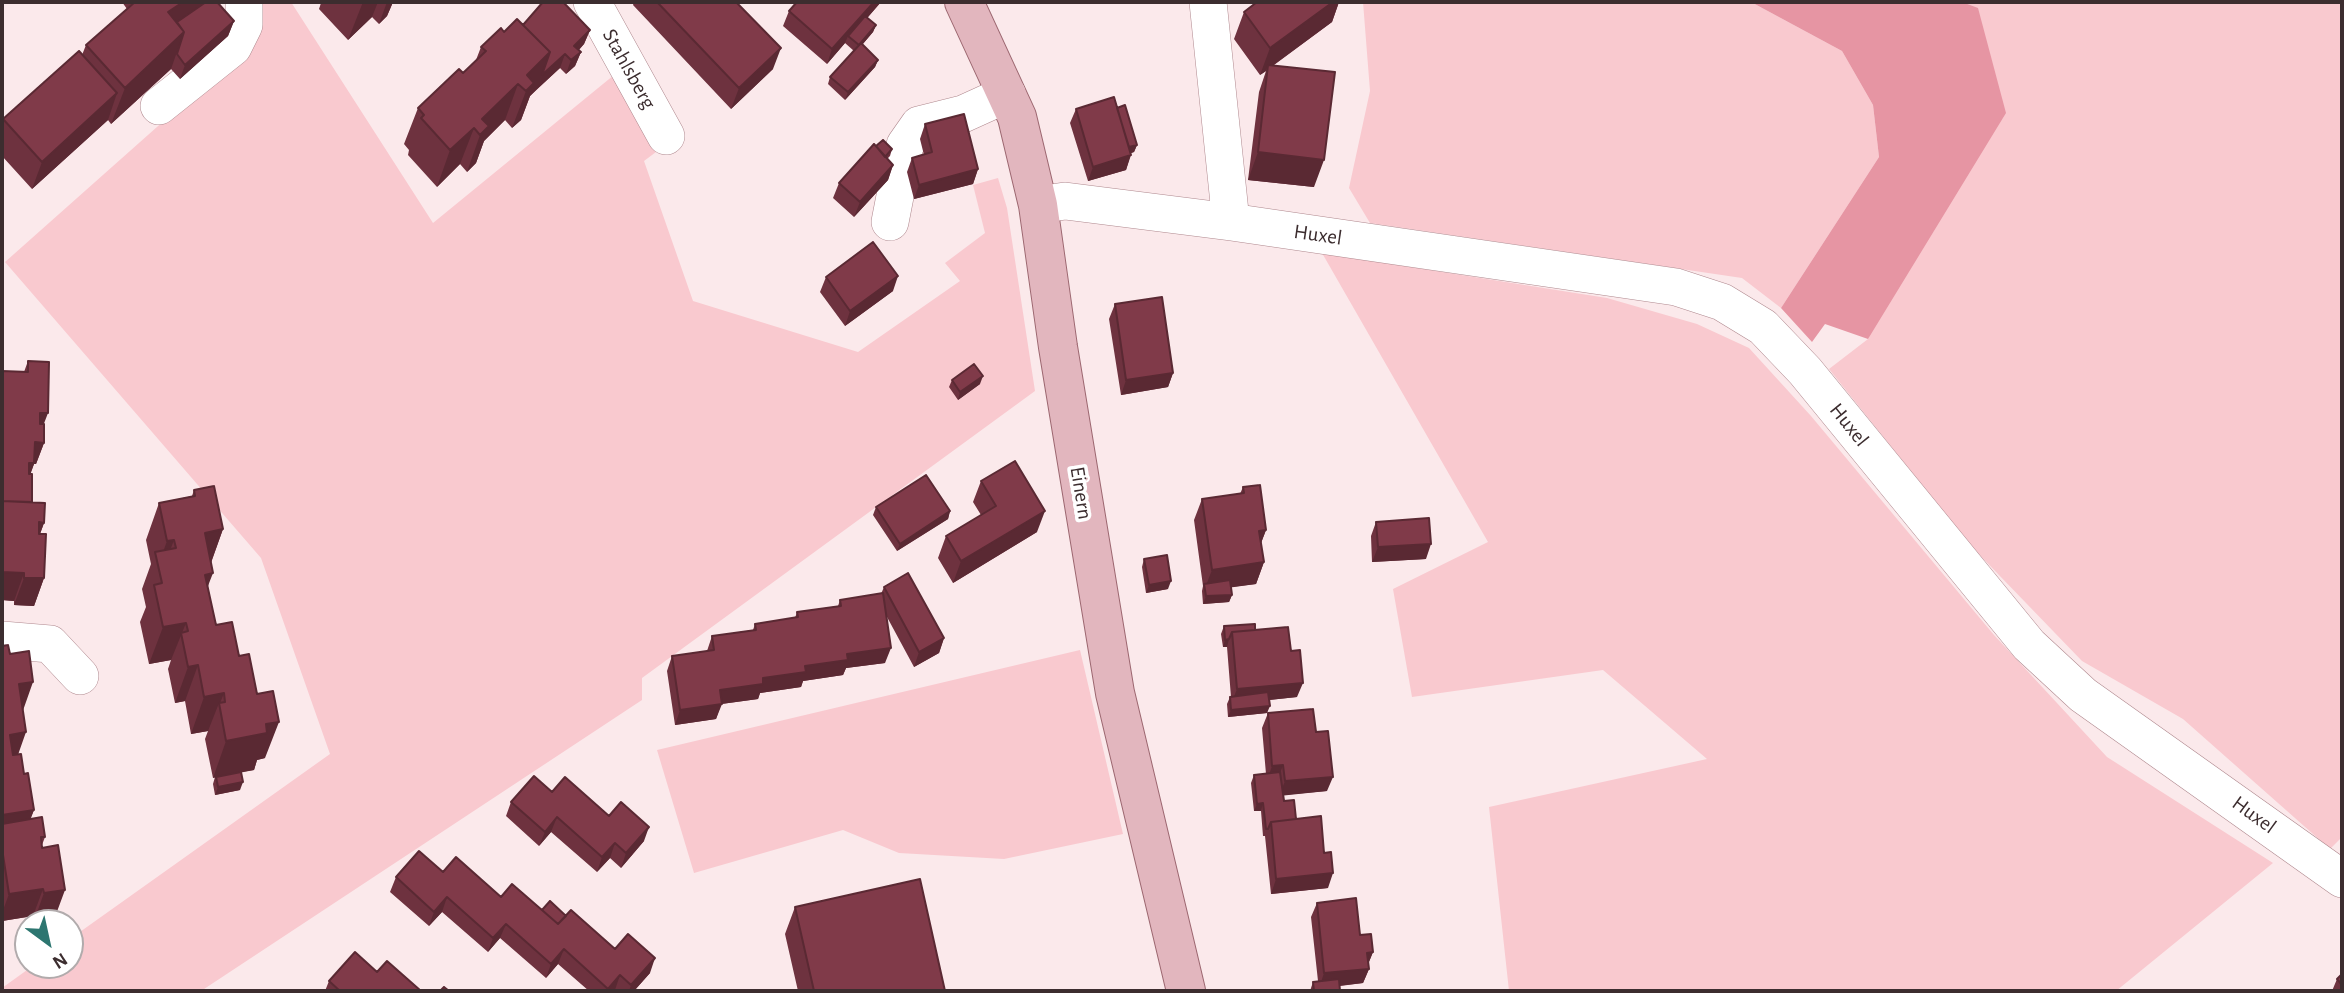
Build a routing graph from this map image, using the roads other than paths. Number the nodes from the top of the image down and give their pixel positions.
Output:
1 (244, 2) edge
2 (592, 2) edge
3 (964, 2) edge
4 (1208, 2) edge
5 (1007, 94) junction
6 (159, 106) dead end
7 (666, 136) dead end
8 (1038, 205) junction
9 (890, 222) dead end
10 (1231, 222) junction
11 (2, 640) edge
12 (80, 676) dead end
13 (2342, 879) edge
14 (1186, 991) edge

1 - 6 street
2 - 7 street, Stahlsberg
3 - 5 main road, Einern
4 - 10 street
5 - 8 main road, Einern
5 - 9 street
8 - 10 street, Huxel
8 - 14 main road, Einern
10 - 13 street, Huxel
11 - 12 street

